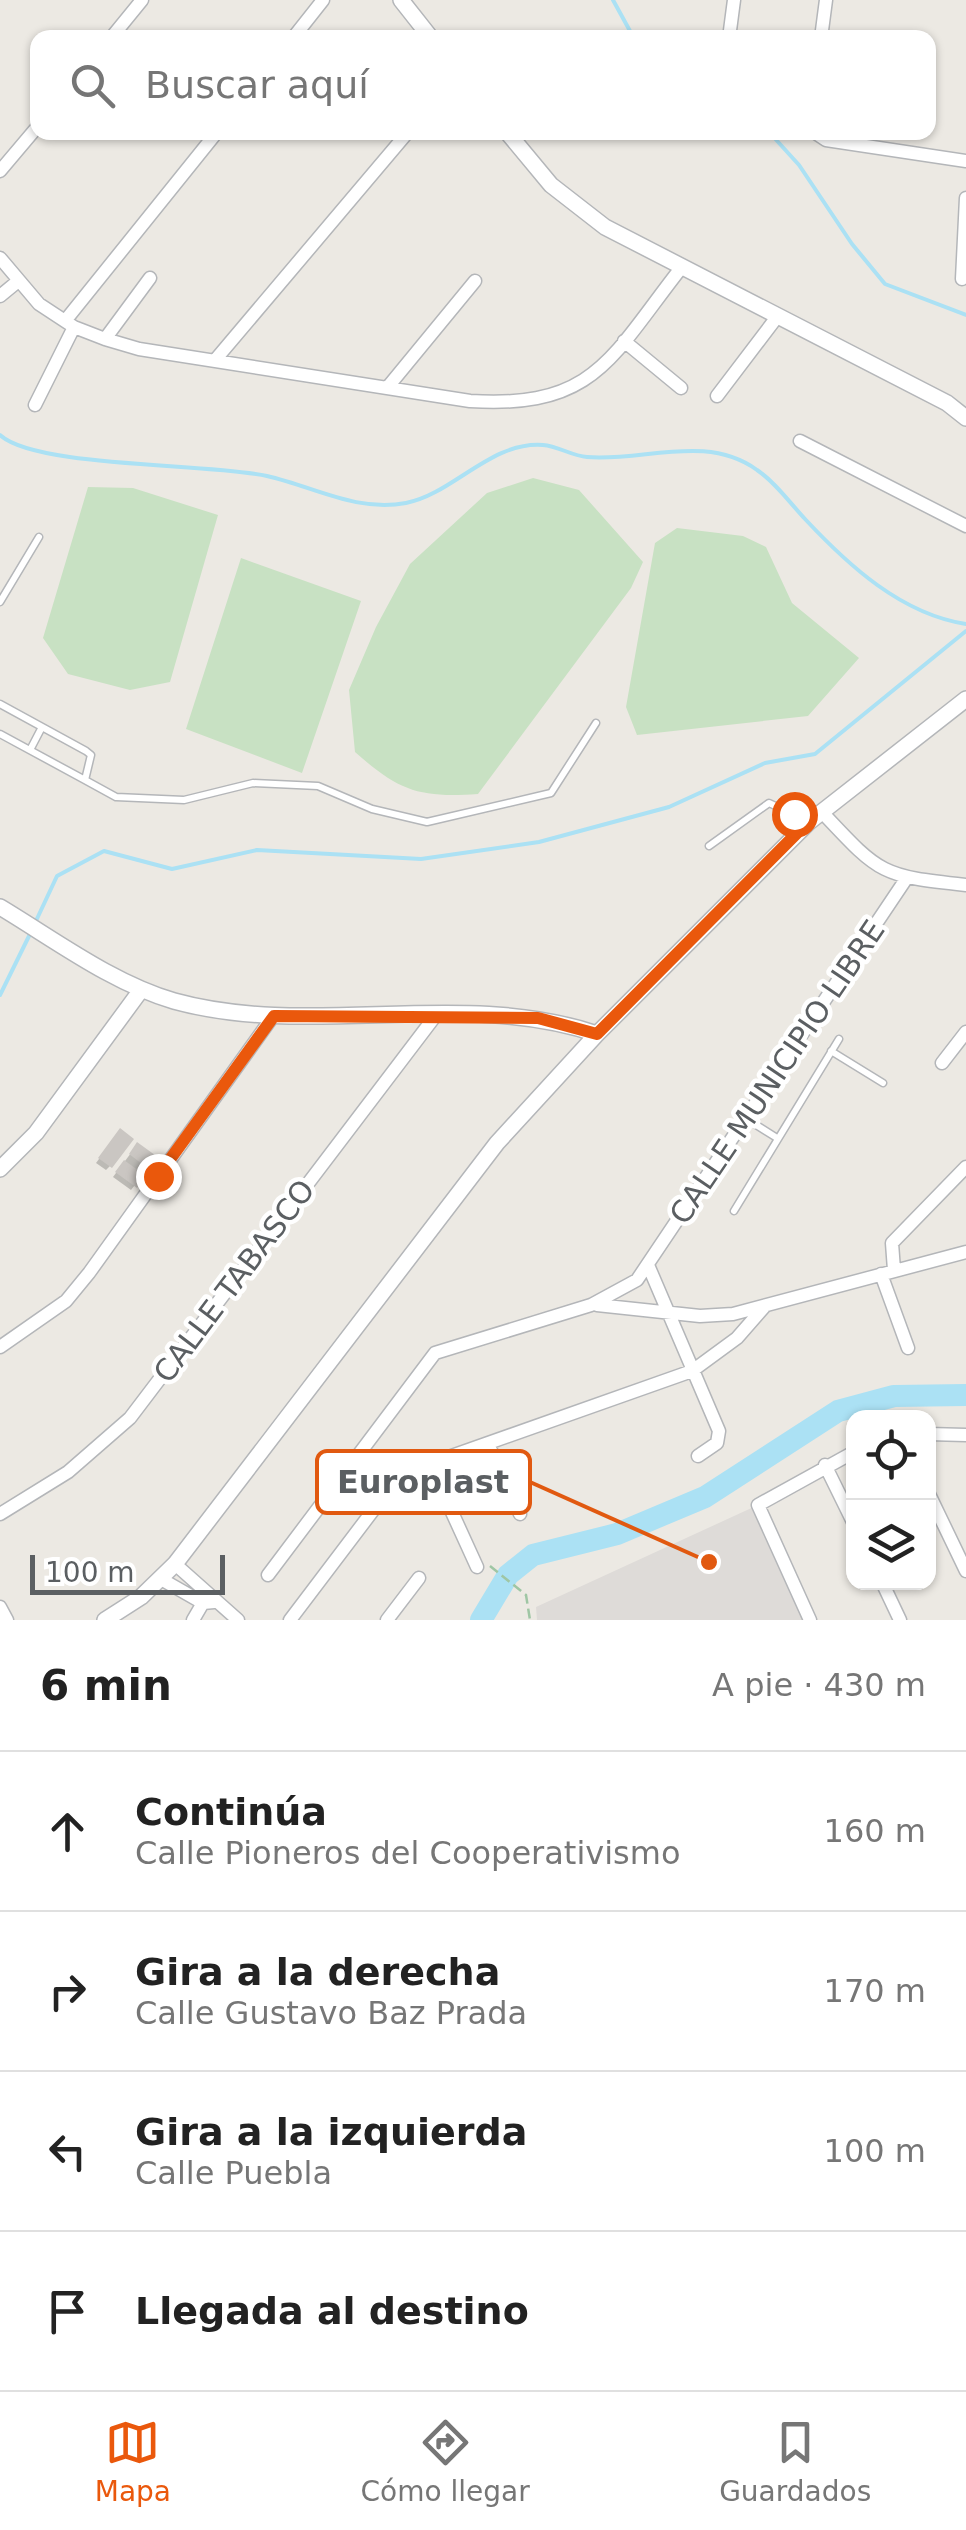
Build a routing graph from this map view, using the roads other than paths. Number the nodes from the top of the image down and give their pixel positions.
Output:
1 (142, 0) edge
2 (323, 0) edge
3 (401, 0) edge
4 (734, 0) edge
5 (826, 0) edge
6 (118, 30) edge
7 (299, 30) edge
8 (425, 30) edge
9 (730, 30) edge
10 (823, 30) edge
11 (30, 136) edge
12 (211, 140) edge
13 (401, 140) edge
14 (514, 140) edge
15 (826, 140) edge
16 (966, 161) edge
17 (0, 172) edge
18 (966, 198) edge
19 (0, 258) edge
20 (681, 268) junction
21 (150, 278) dead end
22 (962, 278) dead end
23 (475, 281) dead end
24 (17, 282) junction
25 (0, 296) edge
26 (778, 317) junction
27 (69, 324) junction
28 (105, 338) junction
29 (624, 341) junction
30 (216, 359) junction
31 (386, 388) junction
32 (680, 388) dead end
33 (717, 396) dead end
34 (34, 405) dead end
35 (966, 418) edge
36 (800, 442) dead end
37 (966, 526) edge
38 (39, 537) dead end
39 (0, 602) edge
40 (966, 699) edge
41 (0, 704) edge
42 (596, 724) dead end
43 (42, 726) junction
44 (0, 734) edge
45 (30, 750) junction
46 (85, 780) junction
47 (815, 817) junction
48 (709, 846) dead end
49 (906, 879) junction
50 (966, 885) edge
51 (0, 908) edge
52 (140, 990) junction
53 (436, 1015) junction
54 (274, 1016) junction
55 (966, 1032) edge
56 (597, 1034) junction
57 (839, 1039) dead end
58 (831, 1051) junction
59 (942, 1063) dead end
60 (884, 1084) dead end
61 (745, 1118) junction
62 (777, 1138) junction
63 (966, 1166) edge
64 (0, 1170) edge
65 (734, 1211) dead end
66 (966, 1252) edge
67 (648, 1265) junction
68 (888, 1272) junction
69 (592, 1305) junction
70 (764, 1306) junction
71 (667, 1312) junction
72 (0, 1347) edge
73 (908, 1348) dead end
74 (692, 1371) junction
75 (936, 1434) edge
76 (966, 1435) edge
77 (488, 1444) junction
78 (846, 1455) edge
79 (698, 1456) dead end
80 (430, 1464) junction
81 (825, 1464) junction
82 (408, 1471) dead end
83 (387, 1492) dead end
84 (932, 1500) edge
85 (846, 1507) edge
86 (0, 1514) edge
87 (520, 1514) dead end
88 (175, 1564) junction
89 (482, 1565) road end
90 (966, 1571) edge
91 (268, 1575) dead end
92 (420, 1578) dead end
93 (160, 1579) junction
94 (886, 1590) edge
95 (209, 1600) junction
96 (0, 1607) edge
97 (8, 1620) edge
98 (104, 1620) edge
99 (193, 1620) edge
100 (238, 1620) edge
101 (290, 1620) edge
102 (387, 1620) edge
103 (810, 1620) edge
104 (900, 1620) edge

1 - 6 street
2 - 7 street
3 - 8 street
4 - 9 street
5 - 10 street
11 - 17 street
12 - 27 street
13 - 30 street
14 - 20 street
15 - 16 street
18 - 22 street
19 - 24 street
20 - 26 street
20 - 29 street
21 - 28 street
23 - 31 street
24 - 25 street
24 - 27 street
26 - 33 street
26 - 35 street
27 - 28 street
27 - 34 street
28 - 30 street
29 - 31 street
29 - 32 street
30 - 31 street
36 - 37 street
38 - 39 lane
40 - 47 street
41 - 43 lane
42 - 46 lane
43 - 45 lane
43 - 46 lane
44 - 45 lane
45 - 46 lane
47 - 48 lane
47 - 49 street
47 - 56 street
49 - 50 street
49 - 61 street, CALLE MUNICIPIO LIBRE
51 - 52 street
52 - 54 street
52 - 64 street
53 - 54 street
53 - 56 street
53 - 86 street, CALLE TABASCO
54 - 72 street
55 - 59 street
56 - 88 street
57 - 58 lane
58 - 60 lane
58 - 62 lane
61 - 62 lane
61 - 67 street, CALLE MUNICIPIO LIBRE
62 - 65 lane
63 - 68 street
66 - 68 street
67 - 69 street, CALLE MUNICIPIO LIBRE
67 - 71 street
68 - 70 street
68 - 73 street
69 - 71 street
69 - 91 street
70 - 71 street
70 - 74 street
71 - 74 street
74 - 77 street
74 - 79 street
75 - 76 street
77 - 80 street
77 - 87 street
78 - 81 street
80 - 82 street
80 - 89 street
81 - 85 street
81 - 103 street
83 - 101 street
84 - 90 street
88 - 93 street
88 - 95 street
92 - 102 street
93 - 95 street
93 - 98 street
94 - 104 street
95 - 99 street
95 - 100 street
96 - 97 street

